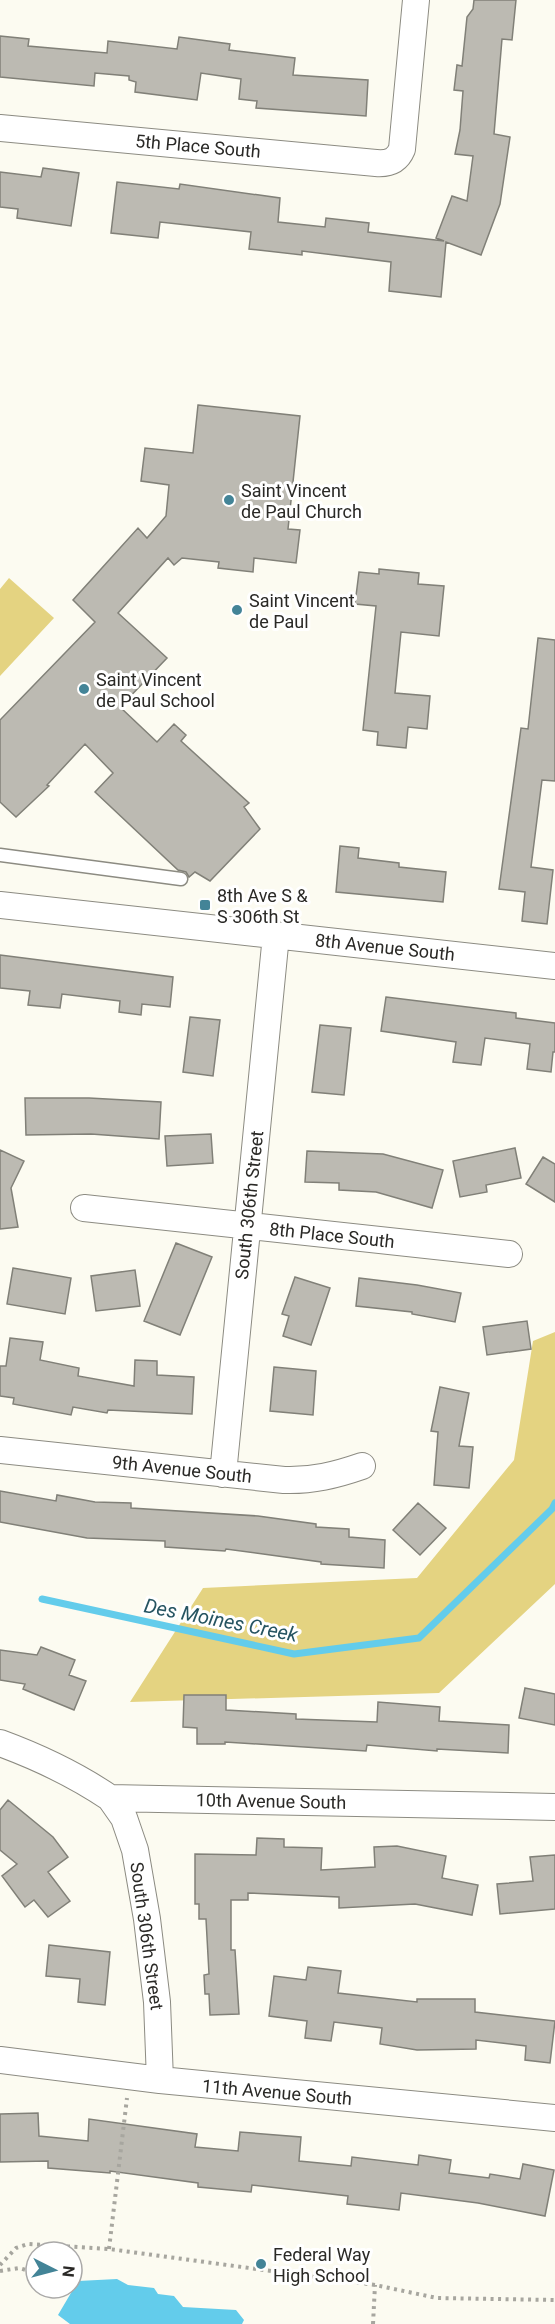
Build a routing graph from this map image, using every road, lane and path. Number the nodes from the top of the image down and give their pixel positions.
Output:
1 (416, 0) edge
2 (0, 128) edge
3 (0, 855) edge
4 (181, 879) dead end
5 (0, 905) edge
6 (276, 936) junction
7 (555, 966) edge
8 (84, 1208) dead end
9 (247, 1226) junction
10 (509, 1254) dead end
11 (0, 1450) edge
12 (362, 1466) dead end
13 (223, 1474) junction
14 (0, 1743) edge
15 (110, 1798) junction
16 (555, 1807) edge
17 (0, 2060) edge
18 (129, 2076) junction
19 (160, 2080) junction
20 (555, 2118) edge
21 (110, 2249) junction
22 (0, 2265) edge
23 (24, 2269) edge
24 (0, 2271) edge
25 (375, 2285) junction
26 (555, 2300) edge
27 (373, 2324) edge

1 - 2 street, 5th Place South
3 - 4 lane
5 - 6 street, 8th Avenue South
6 - 7 street, 8th Avenue South
6 - 9 street, South 306th Street
8 - 9 street, 8th Place South
9 - 10 street, 8th Place South
9 - 13 street, South 306th Street
11 - 13 street, 9th Avenue South
12 - 13 street, 9th Avenue South
14 - 15 street
15 - 16 street, 10th Avenue South
15 - 19 street, South 306th Street
17 - 18 street, 11th Avenue South
18 - 19 street, 11th Avenue South
18 - 21 path
19 - 20 street, 11th Avenue South
21 - 22 path
21 - 25 path
23 - 24 path
25 - 26 path
25 - 27 path

